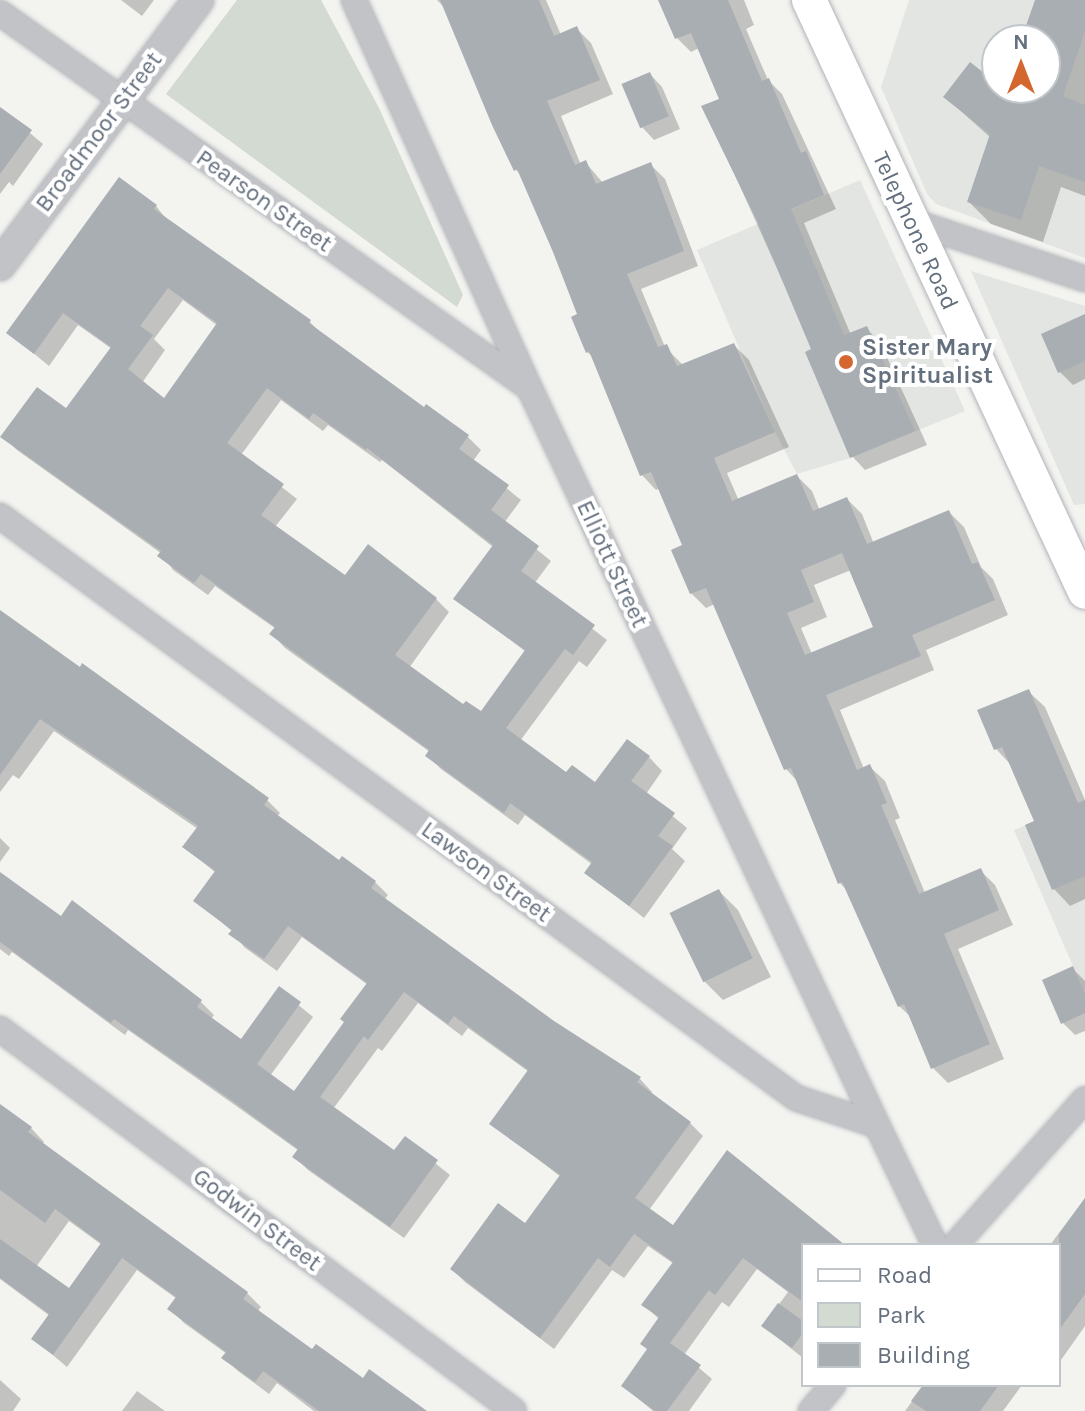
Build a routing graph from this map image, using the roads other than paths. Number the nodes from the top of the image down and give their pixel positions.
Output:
1 (198, 0) edge
2 (354, 0) edge
3 (809, 0) edge
4 (0, 13) edge
5 (122, 102) junction
6 (910, 221) junction
7 (0, 265) edge
8 (1085, 279) edge
9 (529, 387) junction
10 (0, 516) edge
11 (1081, 569) edge
12 (0, 1029) edge
13 (1085, 1099) edge
14 (877, 1125) junction
15 (934, 1243) edge
16 (957, 1243) edge
17 (831, 1387) edge
18 (514, 1411) edge
19 (811, 1411) edge

1 - 5 street, Broadmoor Street
2 - 9 street, Elliott Street
3 - 6 main road, Telephone Road
4 - 5 street, Pearson Street
5 - 7 street, Broadmoor Street
5 - 9 street, Pearson Street
6 - 8 street
6 - 11 main road, Telephone Road
9 - 14 street, Elliott Street
10 - 14 street, Lawson Street
12 - 18 street, Godwin Street
13 - 16 street
14 - 15 street
17 - 19 street

